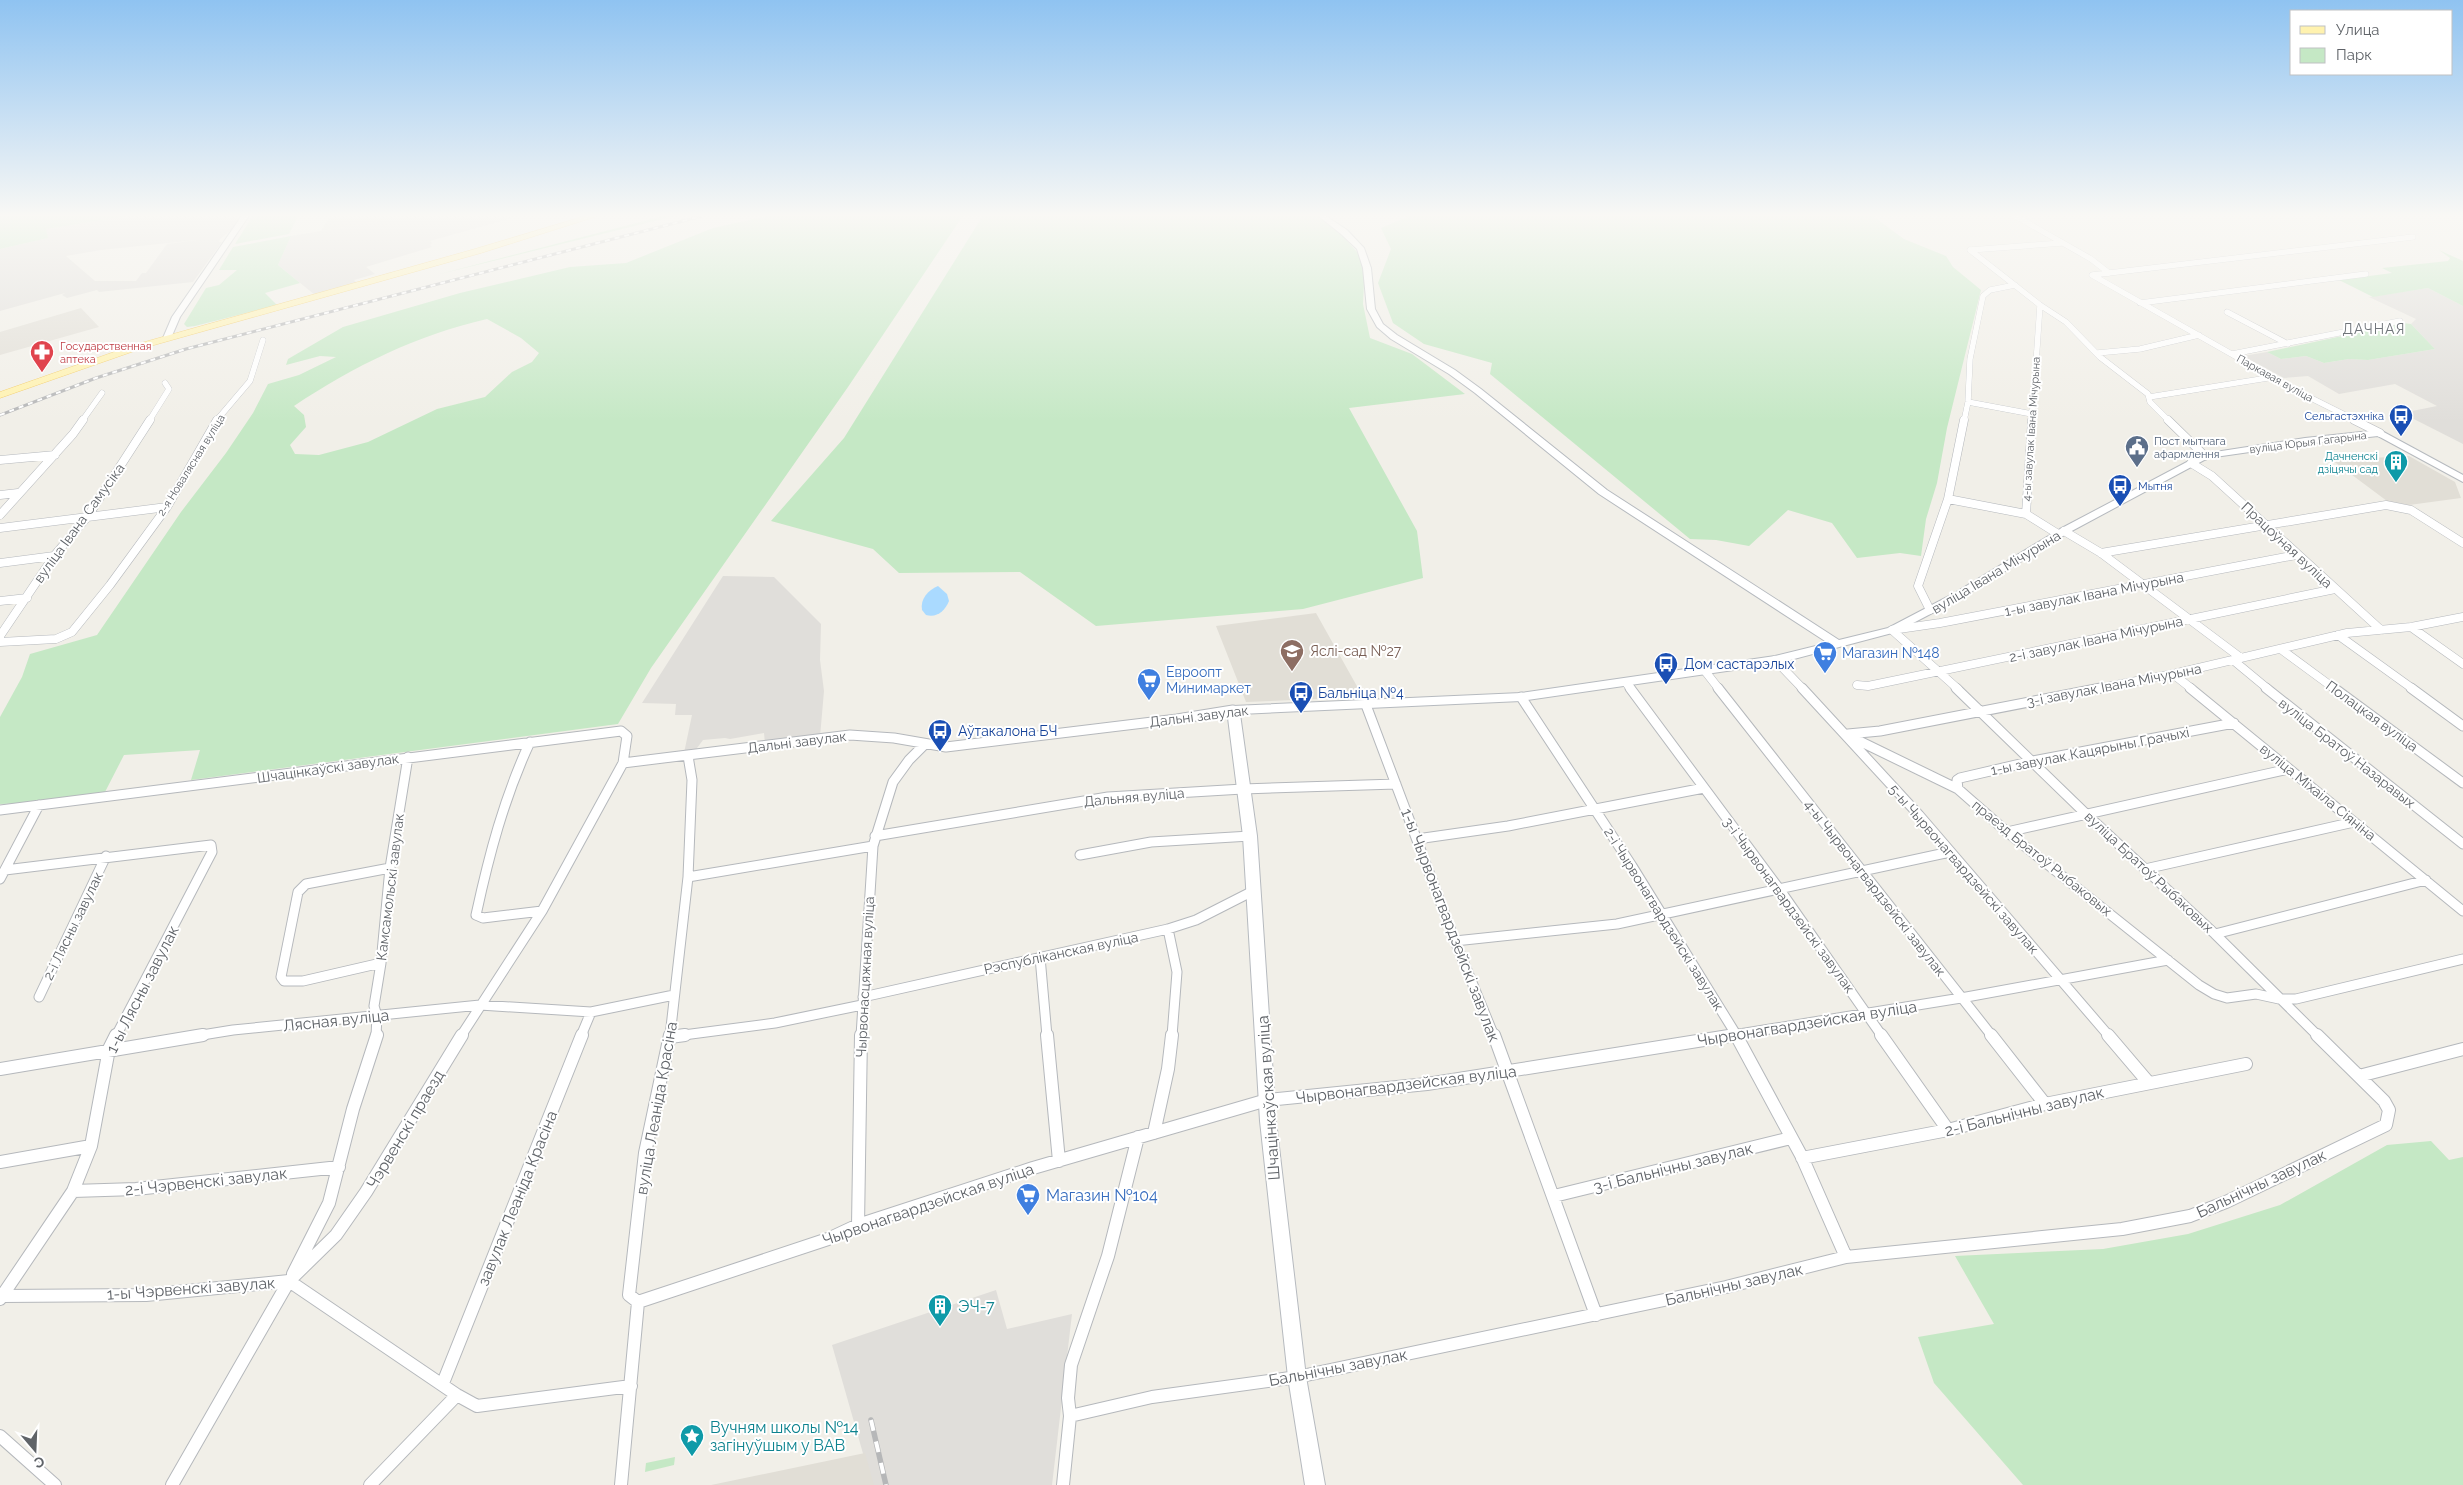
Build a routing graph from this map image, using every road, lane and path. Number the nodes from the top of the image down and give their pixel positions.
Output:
1 (199, 283) edge
2 (364, 283) edge
3 (1368, 283) edge
4 (2106, 283) edge
5 (2296, 283) edge
6 (2016, 285) joint
7 (2140, 304) junction
8 (2040, 308) junction
9 (2227, 312) dead end
10 (2400, 322) dead end
11 (2199, 334) junction
12 (167, 338) junction
13 (263, 340) dead end
14 (2288, 344) junction
15 (2097, 353) junction
16 (2232, 354) junction
17 (2274, 377) junction
18 (165, 383) dead end
19 (102, 393) dead end
20 (0, 396) edge
21 (2149, 397) junction
22 (1968, 402) junction
23 (2032, 414) junction
24 (2380, 433) junction
25 (55, 455) junction
26 (2205, 456) junction
27 (0, 460) edge
28 (2192, 463) junction
29 (2463, 480) edge
30 (18, 493) junction
31 (0, 495) edge
32 (1948, 499) junction
33 (167, 507) junction
34 (2026, 514) junction
35 (0, 515) edge
36 (88, 516) junction
37 (2266, 525) junction
38 (0, 528) edge
39 (2061, 533) junction
40 (2463, 543) edge
41 (2101, 553) junction
42 (2296, 555) junction
43 (54, 556) junction
44 (0, 563) edge
45 (2144, 584) junction
46 (2335, 589) junction
47 (26, 598) junction
48 (0, 601) edge
49 (1930, 610) junction
50 (2463, 617) edge
51 (2190, 619) junction
52 (2411, 627) junction
53 (1892, 630) junction
54 (2381, 630) junction
55 (2338, 635) junction
56 (0, 636) edge
57 (0, 642) edge
58 (1837, 644) junction
59 (2282, 650) junction
60 (2237, 659) junction
61 (1776, 660) junction
62 (2463, 664) edge
63 (1705, 671) junction
64 (1940, 672) junction
65 (2173, 674) junction
66 (1626, 684) junction
67 (1856, 686) dead end
68 (1521, 697) junction
69 (1366, 705) junction
70 (1233, 710) junction
71 (1982, 711) junction
72 (2234, 723) junction
73 (2463, 726) edge
74 (1845, 734) junction
75 (530, 742) junction
76 (925, 744) junction
77 (688, 756) junction
78 (408, 757) junction
79 (2033, 761) junction
80 (623, 763) junction
81 (2289, 768) junction
82 (2463, 783) edge
83 (1396, 784) junction
84 (1704, 788) junction
85 (1243, 789) junction
86 (1958, 789) junction
87 (39, 805) junction
88 (1595, 808) junction
89 (0, 810) edge
90 (2086, 813) junction
91 (2354, 822) junction
92 (2007, 832) junction
93 (1250, 836) junction
94 (1418, 839) junction
95 (874, 841) junction
96 (2463, 844) edge
97 (1950, 852) junction
98 (1080, 854) dead end
99 (106, 856) junction
100 (390, 868) junction
101 (2145, 869) junction
102 (1862, 872) junction
103 (2, 874) edge
104 (688, 877) junction
105 (2426, 880) junction
106 (1780, 890) junction
107 (1253, 891) junction
108 (542, 911) junction
109 (2463, 911) edge
110 (1664, 914) junction
111 (1168, 930) junction
112 (2214, 934) junction
113 (1456, 941) junction
114 (1040, 957) junction
115 (2463, 959) edge
116 (2168, 960) junction
117 (381, 963) junction
118 (2060, 981) junction
119 (674, 995) junction
120 (39, 996) dead end
121 (1961, 998) junction
122 (2279, 999) junction
123 (862, 1001) junction
124 (480, 1005) junction
125 (591, 1012) junction
126 (1867, 1014) junction
127 (377, 1016) junction
128 (1735, 1034) junction
129 (670, 1037) junction
130 (109, 1049) junction
131 (2463, 1049) edge
132 (2246, 1064) dead end
133 (0, 1069) edge
134 (1510, 1072) junction
135 (2359, 1076) junction
136 (2148, 1082) junction
137 (1267, 1100) junction
138 (2045, 1104) junction
139 (2386, 1124) joint
140 (1948, 1130) junction
141 (1154, 1133) junction
142 (1138, 1137) junction
143 (1792, 1138) junction
144 (91, 1146) junction
145 (1802, 1158) junction
146 (1058, 1161) junction
147 (0, 1162) edge
148 (339, 1166) junction
149 (73, 1191) junction
150 (1554, 1196) junction
151 (858, 1225) junction
152 (1846, 1257) junction
153 (289, 1281) junction
154 (1, 1297) edge
155 (638, 1302) junction
156 (1596, 1315) junction
157 (1297, 1377) junction
158 (442, 1383) junction
159 (631, 1386) junction
160 (457, 1395) junction
161 (1070, 1416) junction
162 (0, 1436) edge
163 (55, 1485) edge
164 (172, 1485) edge
165 (370, 1485) edge
166 (621, 1485) edge
167 (1063, 1485) edge
168 (1315, 1485) edge

1 - 12 street
2 - 12 main road
3 - 58 street
4 - 7 street, Паркавая вуліца
5 - 7 street
6 - 8 street
6 - 22 street
7 - 11 street, Паркавая вуліца
8 - 15 street
8 - 23 street, 4-ы завулак Івана Мічурына
9 - 14 street
10 - 14 street
11 - 15 street
11 - 16 street, Паркавая вуліца
12 - 20 main road
13 - 33 street, 2-я Новалясная вуліца
14 - 16 street
15 - 21 street
16 - 17 street, Паркавая вуліца
17 - 21 street
17 - 24 street, Паркавая вуліца
18 - 36 street, вуліца Івана Самусіка
19 - 25 street
21 - 26 street
22 - 23 street
22 - 32 street
23 - 34 street, 4-ы завулак Івана Мічурына
24 - 26 street, вуліца Юрыя Гагарына
24 - 29 street, Паркавая вуліца
25 - 27 street
25 - 30 street
26 - 28 street, вуліца Івана Мічурына
28 - 37 street, Працоўная вуліца
28 - 39 street, вуліца Івана Мічурына
30 - 31 street
30 - 35 street
32 - 34 street
32 - 49 street
33 - 36 street
33 - 57 street, 2-я Новалясная вуліца
34 - 39 street, 4-ы завулак Івана Мічурына
36 - 38 street
36 - 43 street, вуліца Івана Самусіка
37 - 40 street
37 - 41 street
37 - 42 street, Працоўная вуліца
39 - 41 street, вуліца Братоў Назаравых
39 - 49 street, вуліца Івана Мічурына
41 - 45 street, вуліца Братоў Назаравых
42 - 45 street, 1-ы завулак Івана Мічурына
42 - 46 street, Працоўная вуліца
43 - 44 street
43 - 47 street, вуліца Івана Самусіка
45 - 51 street, вуліца Братоў Назаравых
45 - 53 street, 1-ы завулак Івана Мічурына
46 - 51 street, 2-і завулак Івана Мічурына
46 - 54 street, Працоўная вуліца
47 - 48 street
47 - 56 street, вуліца Івана Самусіка
49 - 53 street, вуліца Івана Мічурына
50 - 52 street, 3-і завулак Івана Мічурына
51 - 60 street, вуліца Братоў Назаравых
51 - 64 street, 2-і завулак Івана Мічурына
52 - 54 street, 3-і завулак Івана Мічурына
52 - 62 street
53 - 58 street, вуліца Івана Мічурына
53 - 64 street, вуліца Братоў Рыбаковых
54 - 55 street, 3-і завулак Івана Мічурына
55 - 59 street, 3-і завулак Івана Мічурына
55 - 73 street
58 - 61 street, вуліца Івана Мічурына
59 - 60 street, 3-і завулак Івана Мічурына
59 - 82 street, Полацкая вуліца
60 - 65 street, 3-і завулак Івана Мічурына
60 - 96 street, вуліца Братоў Назаравых
61 - 63 street, Дальні завулак
61 - 74 street, 5-ы Чырвонагвардзейскі завулак
63 - 66 street, Дальні завулак
63 - 102 street, 4-ы Чырвонагвардзейскі завулак
64 - 67 street, 2-і завулак Івана Мічурына
64 - 71 street, вуліца Братоў Рыбаковых
65 - 71 street, 3-і завулак Івана Мічурына
65 - 72 street, вуліца Міхаіла Сіяніна
66 - 68 street, Дальні завулак
66 - 84 street, 3-і Чырвонагвардзейскі завулак
68 - 69 street, Дальні завулак
68 - 88 street, 2-і Чырвонагвардзейскі завулак
69 - 70 street, Дальні завулак
69 - 83 street, 1-ы Чырвонагвардзейскі завулак
70 - 76 street, Дальні завулак
70 - 85 street, Шчацінкаўская вуліца
71 - 74 street, 3-і завулак Івана Мічурына
71 - 79 street, вуліца Братоў Рыбаковых
72 - 79 street, 1-ы завулак Кацярыны Грачыхі
72 - 81 street, вуліца Міхаіла Сіяніна
74 - 86 street, праезд Братоў Рыбаковых
74 - 97 street, 5-ы Чырвонагвардзейскі завулак
75 - 78 street, Шчацінкаўскі завулак
75 - 80 street, Шчацінкаўскі завулак
75 - 108 street
76 - 77 street, Дальні завулак
76 - 95 street, Чырвонасцяжная вуліца
77 - 80 street, Дальні завулак
77 - 104 street, вуліца Леаніда Красіна
78 - 87 street, Шчацінкаўскі завулак
78 - 100 street, Камсамольскі завулак
79 - 86 street, 1-ы завулак Кацярыны Грачыхі
79 - 90 street, вуліца Братоў Рыбаковых
80 - 108 street, Чэрвенскі праезд
81 - 90 street
81 - 91 street, вуліца Міхаіла Сіяніна
83 - 85 street, Дальняя вуліца
83 - 94 street, 1-ы Чырвонагвардзейскі завулак
84 - 88 street
84 - 106 street, 3-і Чырвонагвардзейскі завулак
85 - 93 street, Шчацінкаўская вуліца
85 - 95 street, Дальняя вуліца
86 - 92 street, праезд Братоў Рыбаковых
87 - 89 street, Шчацінкаўскі завулак
87 - 103 street
88 - 94 street
88 - 110 street, 2-і Чырвонагвардзейскі завулак
90 - 92 street
90 - 101 street, вуліца Братоў Рыбаковых
91 - 101 street
91 - 105 street, вуліца Міхаіла Сіяніна
92 - 116 street, праезд Братоў Рыбаковых
93 - 98 street
93 - 107 street, Шчацінкаўская вуліца
94 - 113 street, 1-ы Чырвонагвардзейскі завулак
95 - 104 street, Дальняя вуліца
95 - 123 street, Чырвонасцяжная вуліца
97 - 102 street
97 - 118 street, 5-ы Чырвонагвардзейскі завулак
99 - 103 street
99 - 120 street, 2-і Лясны завулак
99 - 130 street, 1-ы Лясны завулак
100 - 117 street, Камсамольскі завулак
100 - 117 street
101 - 112 street, вуліца Братоў Рыбаковых
102 - 106 street
102 - 121 street, 4-ы Чырвонагвардзейскі завулак
104 - 119 street, вуліца Леаніда Красіна
105 - 109 street, вуліца Міхаіла Сіяніна
105 - 112 street
106 - 110 street
106 - 126 street, 3-і Чырвонагвардзейскі завулак
107 - 111 street, Рэспубліканская вуліца
107 - 137 street, Шчацінкаўская вуліца
108 - 124 street, Чэрвенскі праезд
110 - 113 street
110 - 128 street, 2-і Чырвонагвардзейскі завулак
111 - 114 street, Рэспубліканская вуліца
111 - 141 street
112 - 122 street, вуліца Братоў Рыбаковых
113 - 134 street, 1-ы Чырвонагвардзейскі завулак
114 - 123 street, Рэспубліканская вуліца
114 - 146 street
115 - 122 street
116 - 118 street, Чырвонагвардзейская вуліца
116 - 122 street, праезд Братоў Рыбаковых
117 - 127 street, Камсамольскі завулак
118 - 121 street, Чырвонагвардзейская вуліца
118 - 136 street, 5-ы Чырвонагвардзейскі завулак
119 - 125 street, Лясная вуліца
119 - 129 street, вуліца Леаніда Красіна
121 - 126 street, Чырвонагвардзейская вуліца
121 - 138 street, 4-ы Чырвонагвардзейскі завулак
122 - 135 street, вуліца Братоў Рыбаковых
123 - 129 street, Рэспубліканская вуліца
123 - 151 street, Чырвонасцяжная вуліца
124 - 125 street, Лясная вуліца
124 - 127 street, Лясная вуліца
124 - 153 street, Чэрвенскі праезд
125 - 158 street, завулак Леаніда Красіна
126 - 128 street, Чырвонагвардзейская вуліца
126 - 140 street, 3-і Чырвонагвардзейскі завулак
127 - 130 street, Лясная вуліца
127 - 148 street, Камсамольскі завулак
128 - 134 street, Чырвонагвардзейская вуліца
128 - 143 street, 2-і Чырвонагвардзейскі завулак
129 - 155 street, вуліца Леаніда Красіна
130 - 133 street, Лясная вуліца
130 - 144 street, 1-ы Лясны завулак
131 - 135 street
132 - 136 street, 2-і Бальнічны завулак
134 - 137 street, Чырвонагвардзейская вуліца
134 - 150 street, 1-ы Чырвонагвардзейскі завулак
135 - 139 street, вуліца Братоў Рыбаковых
136 - 138 street, 2-і Бальнічны завулак
137 - 141 street, Чырвонагвардзейская вуліца
137 - 157 street, Шчацінкаўская вуліца
138 - 140 street, 2-і Бальнічны завулак
139 - 152 street, Бальнічны завулак
140 - 145 street, 2-і Бальнічны завулак
141 - 142 street, Чырвонагвардзейская вуліца
142 - 146 street, Чырвонагвардзейская вуліца
142 - 161 street
143 - 145 street, 2-і Чырвонагвардзейскі завулак
143 - 150 street, 3-і Бальнічны завулак
144 - 147 street
144 - 149 street, 1-ы Лясны завулак
145 - 152 street, 2-і Чырвонагвардзейскі завулак
146 - 151 street, Чырвонагвардзейская вуліца
148 - 149 street, 2-і Чэрвенскі завулак
148 - 153 street, Камсамольскі завулак
149 - 154 street, 1-ы Лясны завулак
150 - 156 street, 1-ы Чырвонагвардзейскі завулак
151 - 155 street, Чырвонагвардзейская вуліца
152 - 156 street, Бальнічны завулак
153 - 154 street, 1-ы Чэрвенскі завулак
153 - 158 street
153 - 164 street, Чэрвенскі праезд
155 - 159 street, вуліца Леаніда Красіна
156 - 157 street, Бальнічны завулак
157 - 161 street, Бальнічны завулак
157 - 168 street, Шчацінкаўская вуліца
158 - 160 street
159 - 160 street
159 - 166 street, вуліца Леаніда Красіна
160 - 165 street
161 - 167 street
162 - 163 street

